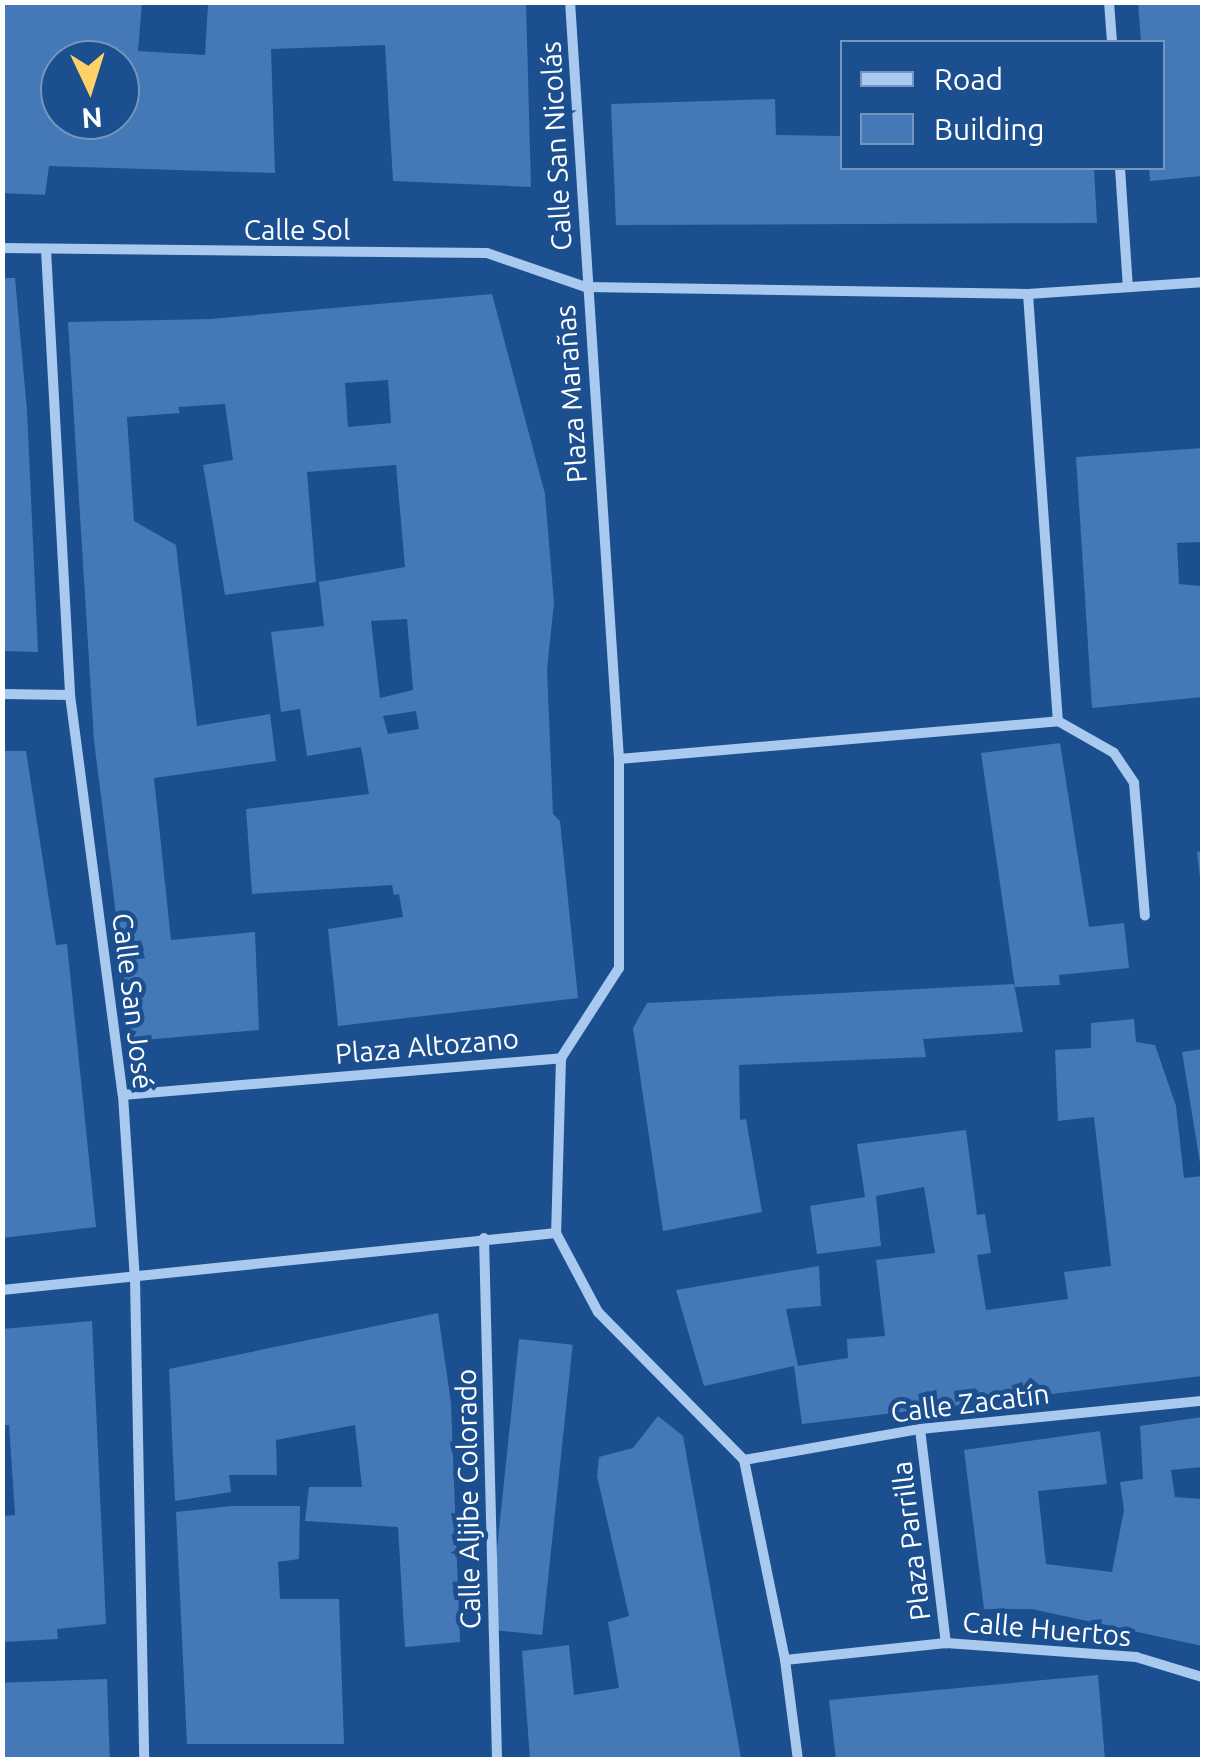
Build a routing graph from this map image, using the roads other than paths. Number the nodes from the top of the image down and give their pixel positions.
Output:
1 (570, 2) edge
2 (1110, 2) edge
3 (1112, 40) edge
4 (1120, 170) edge
5 (2, 248) edge
6 (46, 250) junction
7 (1202, 282) edge
8 (586, 287) junction
9 (1128, 287) junction
10 (1028, 294) junction
11 (2, 694) edge
12 (70, 696) junction
13 (1058, 722) junction
14 (619, 759) junction
15 (1145, 916) dead end
16 (560, 1058) junction
17 (123, 1095) junction
18 (556, 1233) junction
19 (484, 1238) junction
20 (135, 1279) junction
21 (2, 1290) edge
22 (1202, 1401) edge
23 (920, 1429) junction
24 (744, 1460) junction
25 (946, 1643) junction
26 (785, 1660) junction
27 (1202, 1677) edge
28 (144, 1760) edge
29 (497, 1760) edge
30 (798, 1760) edge

1 - 8 street, Calle San Nicolás
2 - 3 street
4 - 9 street
5 - 6 street, Calle Sol
6 - 8 street, Calle Sol
6 - 12 street, Calle San José
7 - 9 street, Plaza Marañas
8 - 10 street, Plaza Marañas
8 - 14 street, Plaza Marañas
9 - 10 street, Plaza Marañas
10 - 13 street
11 - 12 street
12 - 17 street, Calle San José
13 - 14 street
13 - 15 street
14 - 16 street, Plaza Marañas
16 - 17 street, Plaza Altozano
16 - 18 street, Plaza Altozano
17 - 20 street, Calle San José
18 - 19 street
18 - 24 street, Plaza Altozano
19 - 20 street
19 - 29 street, Calle Aljibe Colorado
20 - 21 street
20 - 28 street, Calle San José
22 - 23 street, Calle Zacatín
23 - 24 street, Calle Zacatín
23 - 25 street, Plaza Parrilla
24 - 26 street
25 - 26 street, Plaza Parrilla
25 - 27 street, Calle Huertos
26 - 30 street

